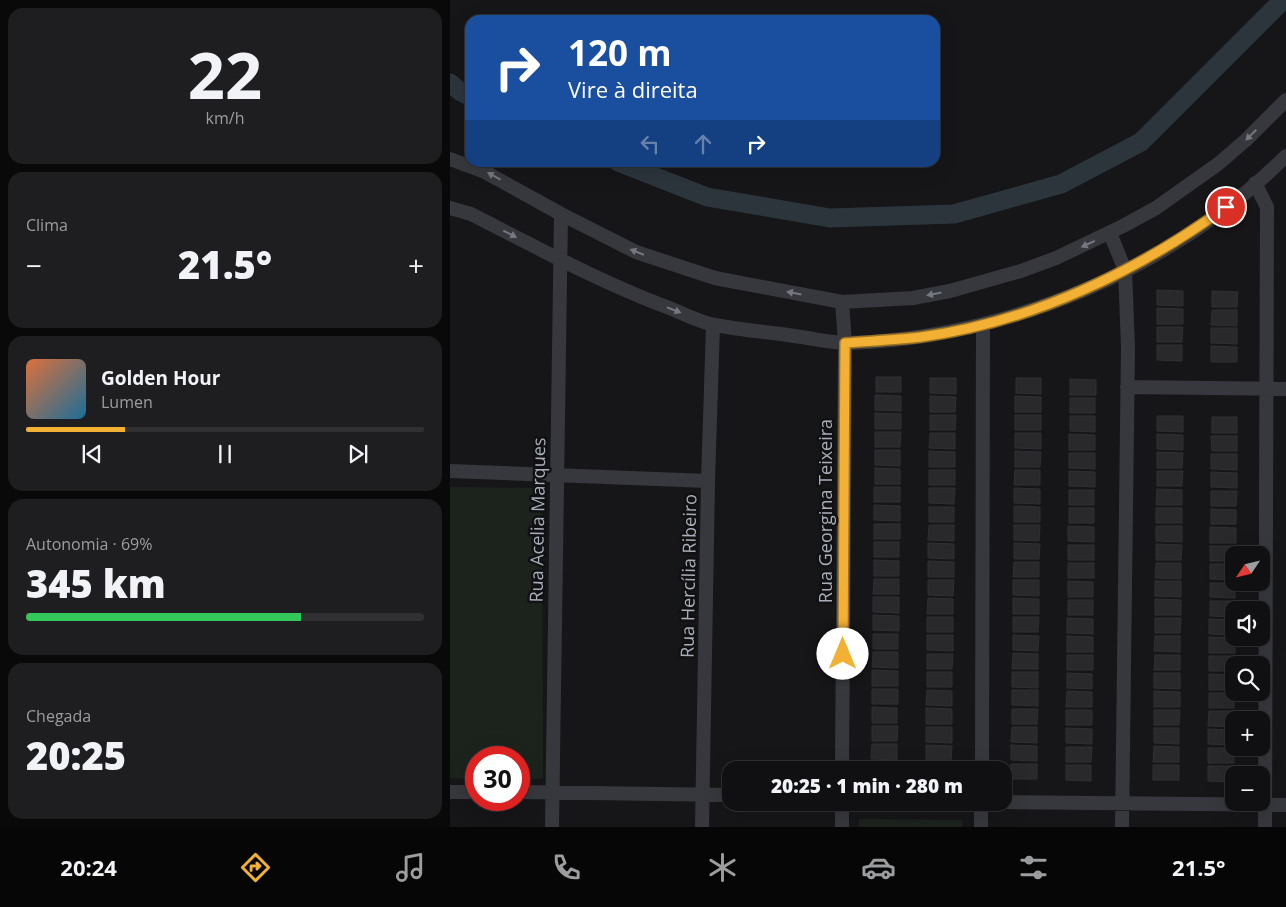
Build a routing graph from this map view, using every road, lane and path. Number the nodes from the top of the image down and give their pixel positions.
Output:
1 (1286, 100) edge
2 (1286, 156) edge
3 (450, 159) edge
4 (465, 164) edge
5 (472, 167) edge
6 (1255, 184) junction
7 (450, 208) edge
8 (561, 214) junction
9 (1110, 233) junction
10 (560, 259) junction
11 (1125, 270) junction
12 (842, 302) junction
13 (983, 324) junction
14 (713, 325) junction
15 (845, 343) junction
16 (1128, 387) junction
17 (1267, 388) junction
18 (1286, 389) edge
19 (450, 471) edge
20 (556, 474) junction
21 (708, 480) junction
22 (842, 761) edge
23 (982, 761) edge
24 (1265, 766) edge
25 (450, 792) edge
26 (465, 792) edge
27 (530, 792) edge
28 (553, 792) junction
29 (703, 794) junction
30 (722, 795) edge
31 (1012, 802) edge
32 (1122, 803) junction
33 (1225, 804) edge
34 (1270, 805) edge
35 (1286, 805) edge
36 (842, 811) edge
37 (981, 811) edge
38 (1265, 811) edge
39 (552, 827) edge
40 (702, 827) edge
41 (842, 827) edge
42 (981, 827) edge
43 (1122, 827) edge
44 (1265, 827) edge

1 -> 9 street
2 - 6 street
4 -> 3 street
8 -> 5 street
6 - 11 street
6 - 17 street
7 -> 10 street
8 - 10 street, Rua Acelia Marques
12 -> 8 street
9 - 11 street
9 -> 12 street
10 -> 14 street
10 - 20 street, Rua Acelia Marques
11 - 13 street
11 - 16 street
12 - 15 street, Rua Georgina Teixeira
13 - 15 street
13 - 23 street
14 - 15 street
14 - 21 street, Rua Hercília Ribeiro
15 - 22 street, Rua Georgina Teixeira
16 - 17 street
16 - 32 street
17 - 18 street
17 - 24 street
19 - 20 street
20 - 21 street
20 - 28 street, Rua Acelia Marques
21 - 29 street, Rua Hercília Ribeiro
25 - 26 street
27 - 28 street
28 - 29 street
28 - 39 street, Rua Acelia Marques
29 - 30 street
29 - 40 street, Rua Hercília Ribeiro
31 - 32 street
32 - 33 street
32 - 43 street
34 - 35 street
36 - 41 street
37 - 42 street
38 - 44 street

